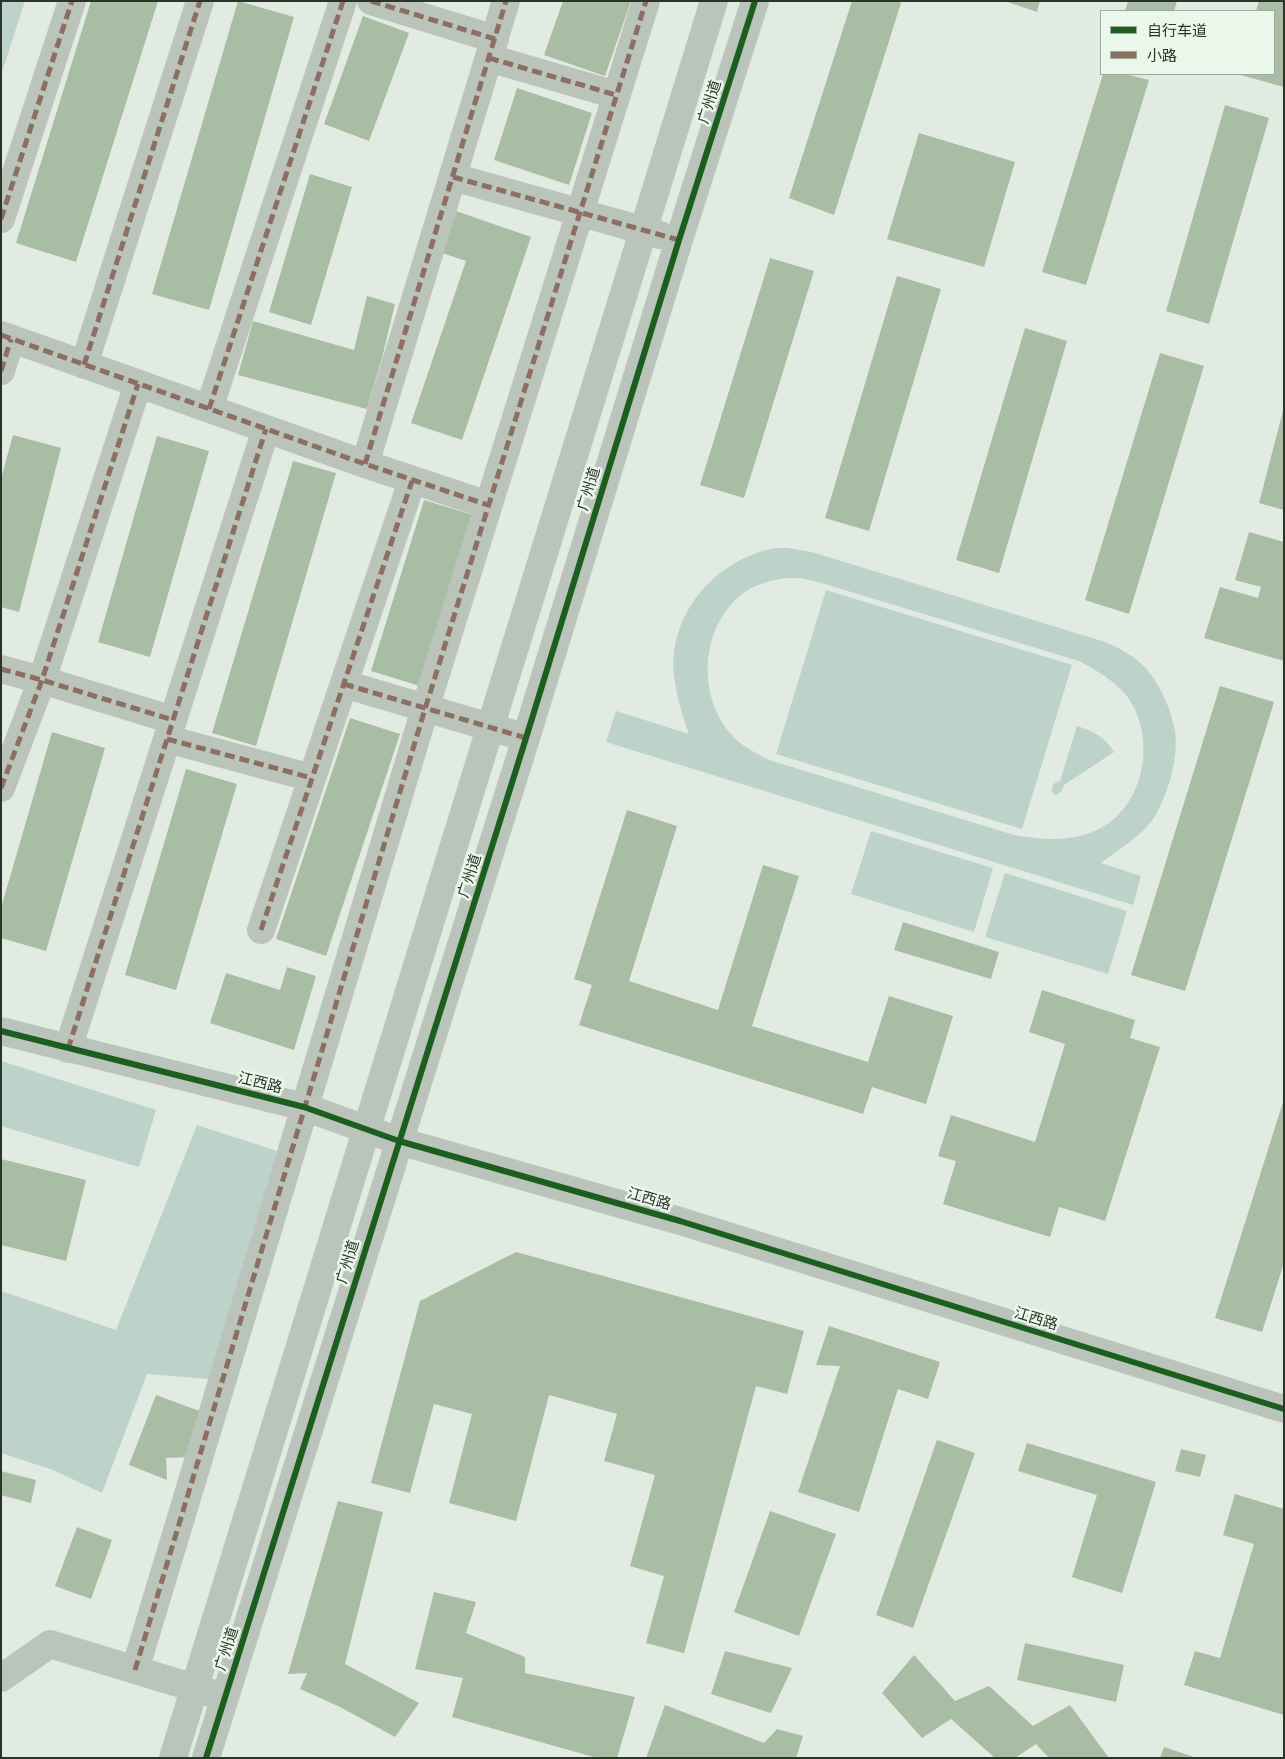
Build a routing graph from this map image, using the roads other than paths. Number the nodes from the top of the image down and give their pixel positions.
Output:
1 (72, 1) edge
2 (200, 1) edge
3 (343, 1) edge
4 (371, 1) edge
5 (506, 1) edge
6 (646, 1) edge
7 (714, 1) edge
8 (755, 1) edge
9 (492, 48) junction
10 (616, 95) junction
11 (453, 176) junction
12 (581, 213) junction
13 (1, 219) edge
14 (644, 230) junction
15 (678, 240) junction
16 (6, 337) edge
17 (84, 364) junction
18 (1, 371) edge
19 (138, 384) junction
20 (209, 409) junction
21 (266, 429) junction
22 (365, 464) junction
23 (412, 481) junction
24 (488, 505) junction
25 (1, 669) edge
26 (42, 680) junction
27 (344, 684) junction
28 (424, 709) junction
29 (491, 728) junction
30 (170, 729) junction
31 (526, 738) junction
32 (312, 778) junction
33 (1, 788) edge
34 (261, 930) dead end
35 (1, 1031) edge
36 (68, 1049) junction
37 (304, 1107) junction
38 (368, 1130) junction
39 (399, 1141) junction
40 (1284, 1409) edge
41 (135, 1670) junction
42 (1, 1678) edge
43 (195, 1688) junction
44 (225, 1697) junction
45 (173, 1758) edge
46 (206, 1758) edge

1 - 13 street
2 - 17 street
3 - 20 street
4 - 9 street
5 - 9 street
6 - 10 street
7 - 14 street, 广州道
8 - 15 street, 广州道
9 - 10 street
9 - 11 street
10 - 12 street
11 - 12 street
11 - 22 street
12 - 14 street
12 - 24 street
14 - 15 street
14 - 29 street, 广州道
15 - 31 street, 广州道
16 - 17 street
16 - 18 street
17 - 19 street
19 - 20 street
19 - 26 street
20 - 21 street
21 - 22 street
21 - 30 street
22 - 23 street
23 - 24 street
23 - 27 street
24 - 28 street
25 - 26 street
26 - 30 street
26 - 33 street
27 - 28 street
27 - 32 street
28 - 29 street
28 - 37 street
29 - 31 street
29 - 38 street, 广州道
30 - 32 street
30 - 36 street
31 - 39 street, 广州道
32 - 34 street
35 - 36 street, 江西路
36 - 37 street, 江西路
37 - 38 street, 江西路
37 - 41 street
38 - 39 street, 江西路
38 - 43 street, 广州道
39 - 40 street, 江西路
39 - 44 street, 广州道
41 - 42 street
41 - 43 street
43 - 44 street
43 - 45 street, 广州道
44 - 46 street, 广州道

